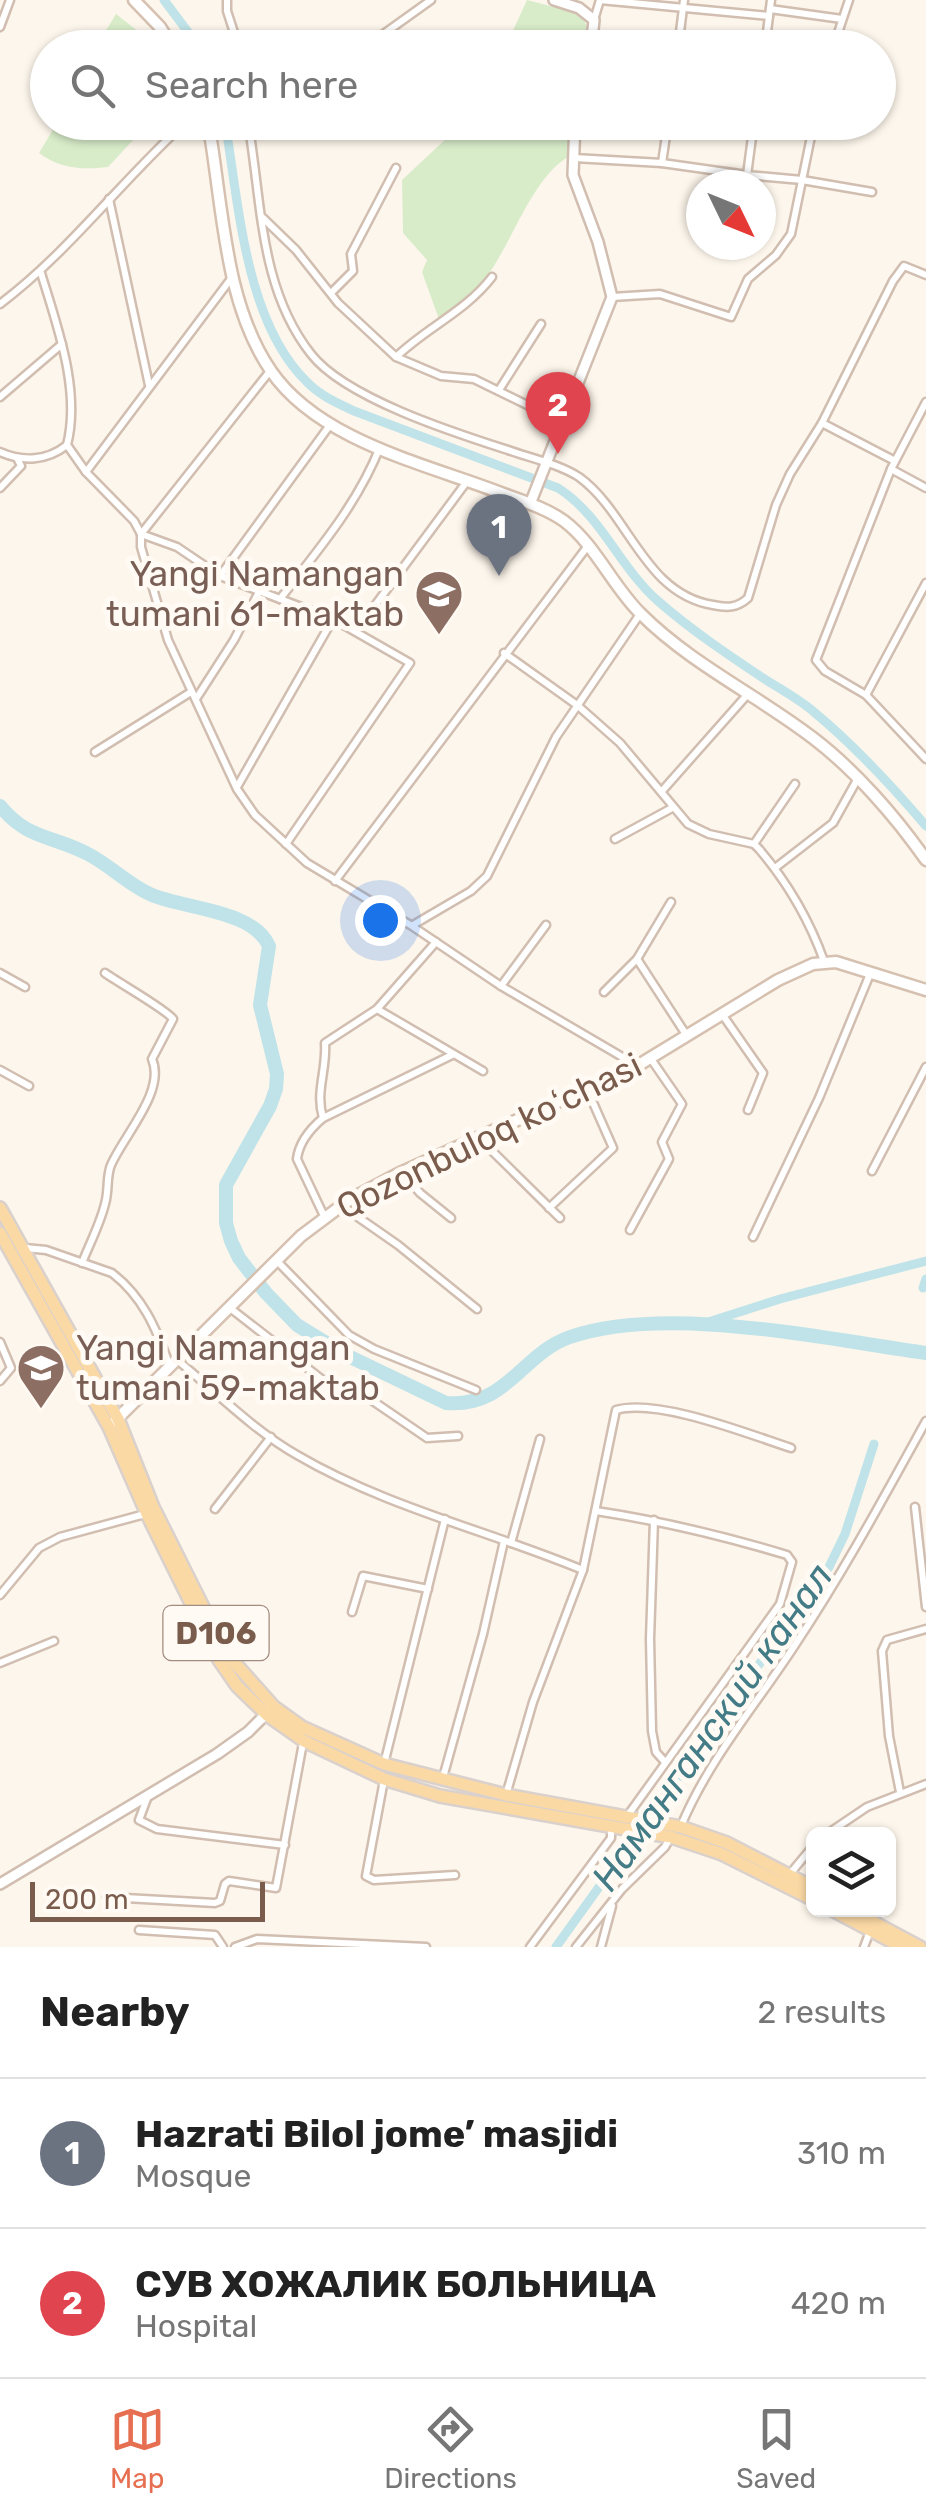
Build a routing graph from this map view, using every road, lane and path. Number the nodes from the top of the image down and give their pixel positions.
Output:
1 (10, 0) edge
2 (134, 0) edge
3 (227, 0) edge
4 (432, 0) edge
5 (554, 0) edge
6 (600, 0) edge
7 (849, 0) edge
8 (683, 5) edge
9 (770, 8) edge
10 (842, 19) junction
11 (594, 20) junction
12 (0, 28) edge
13 (159, 30) edge
14 (233, 30) edge
15 (390, 30) edge
16 (593, 30) edge
17 (680, 30) edge
18 (839, 30) edge
19 (168, 140) edge
20 (211, 140) edge
21 (250, 140) edge
22 (574, 140) edge
23 (665, 140) edge
24 (752, 140) edge
25 (810, 140) edge
26 (574, 158) junction
27 (662, 163) junction
28 (396, 168) dead end
29 (712, 170) edge
30 (748, 170) edge
31 (776, 178) edge
32 (802, 180) junction
33 (872, 192) dead end
34 (109, 198) junction
35 (263, 218) junction
36 (41, 272) junction
37 (234, 275) junction
38 (926, 275) edge
39 (492, 277) dead end
40 (331, 293) junction
41 (612, 297) junction
42 (0, 304) edge
43 (541, 324) dead end
44 (62, 344) junction
45 (396, 357) junction
46 (270, 370) junction
47 (148, 385) junction
48 (499, 390) junction
49 (0, 397) edge
50 (926, 402) edge
51 (563, 422) junction
52 (822, 423) junction
53 (330, 426) junction
54 (67, 446) junction
55 (380, 447) junction
56 (0, 452) edge
57 (17, 458) junction
58 (893, 465) junction
59 (547, 466) junction
60 (86, 472) junction
61 (468, 480) junction
62 (0, 488) edge
63 (926, 488) edge
64 (532, 500) junction
65 (140, 534) junction
66 (587, 546) junction
67 (220, 576) junction
68 (926, 583) edge
69 (259, 592) junction
70 (280, 599) junction
71 (640, 614) junction
72 (333, 619) junction
73 (356, 631) junction
74 (504, 653) junction
75 (748, 694) junction
76 (866, 695) junction
77 (193, 696) junction
78 (577, 705) junction
79 (926, 742) edge
80 (95, 752) dead end
81 (923, 756) edge
82 (857, 780) junction
83 (795, 784) dead end
84 (236, 788) junction
85 (662, 791) junction
86 (672, 808) junction
87 (614, 839) dead end
88 (286, 844) junction
89 (754, 844) junction
90 (926, 860) edge
91 (776, 868) junction
92 (336, 881) junction
93 (671, 902) dead end
94 (546, 925) dead end
95 (412, 926) junction
96 (436, 942) junction
97 (637, 959) junction
98 (824, 961) junction
99 (0, 973) edge
100 (105, 973) dead end
101 (870, 974) junction
102 (501, 986) junction
103 (25, 987) dead end
104 (926, 990) edge
105 (604, 992) dead end
106 (377, 1009) junction
107 (722, 1014) junction
108 (688, 1036) junction
109 (452, 1055) junction
110 (651, 1058) junction
111 (638, 1066) junction
112 (926, 1067) edge
113 (0, 1070) edge
114 (483, 1071) dead end
115 (29, 1086) dead end
116 (587, 1089) junction
117 (748, 1110) dead end
118 (322, 1118) junction
119 (480, 1139) junction
120 (402, 1172) junction
121 (872, 1172) dead end
122 (340, 1205) junction
123 (0, 1208) edge
124 (549, 1208) junction
125 (324, 1216) junction
126 (451, 1218) dead end
127 (560, 1218) dead end
128 (630, 1230) dead end
129 (0, 1233) edge
130 (752, 1237) dead end
131 (25, 1248) junction
132 (276, 1260) junction
133 (82, 1263) junction
134 (230, 1308) junction
135 (477, 1308) dead end
136 (0, 1342) edge
137 (172, 1361) junction
138 (0, 1381) edge
139 (476, 1390) dead end
140 (926, 1421) edge
141 (113, 1423) junction
142 (458, 1436) dead end
143 (270, 1437) junction
144 (540, 1439) dead end
145 (791, 1448) dead end
146 (915, 1507) dead end
147 (215, 1509) dead end
148 (596, 1511) junction
149 (146, 1514) junction
150 (446, 1519) junction
151 (654, 1520) junction
152 (508, 1542) junction
153 (583, 1570) junction
154 (428, 1589) junction
155 (0, 1596) edge
156 (926, 1607) edge
157 (352, 1612) dead end
158 (926, 1629) edge
159 (54, 1642) dead end
160 (0, 1663) edge
161 (270, 1711) junction
162 (304, 1741) junction
163 (665, 1762) junction
164 (384, 1764) junction
165 (384, 1779) junction
166 (442, 1781) junction
167 (926, 1784) edge
168 (900, 1792) junction
169 (149, 1794) junction
170 (506, 1795) junction
171 (631, 1817) junction
172 (837, 1827) edge
173 (612, 1829) junction
174 (671, 1831) junction
175 (285, 1845) junction
176 (806, 1855) edge
177 (455, 1874) dead end
178 (786, 1880) junction
179 (0, 1884) edge
180 (806, 1886) edge
181 (806, 1894) edge
182 (107, 1897) dead end
183 (614, 1900) junction
184 (845, 1917) edge
185 (864, 1917) edge
186 (140, 1930) dead end
187 (870, 1930) junction
188 (356, 1945) edge
189 (223, 1947) edge
190 (235, 1947) edge
191 (426, 1947) edge
192 (530, 1947) edge
193 (576, 1947) edge
194 (601, 1947) edge
195 (864, 1947) edge
196 (902, 1947) edge
197 (920, 1947) edge

1 - 12 street
2 - 13 main road
3 - 14 street
4 - 15 street
5 - 11 street
6 - 8 street
6 - 11 street
7 - 10 street
8 - 9 street
8 - 17 street
9 - 10 street
10 - 18 street
11 - 16 street
19 - 34 street
20 - 37 main road
21 - 35 street
22 - 26 street
23 - 27 street
24 - 30 street
25 - 32 street
26 - 27 street
26 - 41 street
27 - 29 street
28 - 40 street
31 - 32 street
32 - 33 street
32 - 41 street
34 - 36 street
34 - 47 street
35 - 40 street
35 - 59 street
36 - 42 street
36 - 44 street
37 - 46 main road
37 - 47 street
38 - 52 street
39 - 45 street
40 - 45 street
41 - 51 street
43 - 48 street
44 - 49 street
44 - 54 street
45 - 48 street
46 - 53 main road
46 - 65 street
47 - 60 street
48 - 51 street
50 - 58 street
51 - 59 street
52 - 58 street
52 - 59 street
53 - 55 main road
53 - 67 street
54 - 57 street
54 - 60 street
55 - 61 main road
55 - 70 street
56 - 57 street
57 - 62 street
58 - 63 street
58 - 76 street
59 - 64 street
60 - 65 street
61 - 64 main road
61 - 73 street
64 - 66 main road
65 - 67 street
65 - 77 street
66 - 71 main road
66 - 74 street
67 - 69 street
68 - 76 street
69 - 70 street
69 - 77 street
70 - 72 street
71 - 75 main road
71 - 78 street
72 - 73 street
72 - 84 street
73 - 88 street
74 - 78 street
74 - 92 street
75 - 82 main road
75 - 85 street
76 - 81 street
77 - 80 street
77 - 84 street
78 - 85 street
78 - 95 street
79 - 81 street
82 - 90 main road
82 - 91 street
83 - 89 street
84 - 88 street
85 - 86 street
86 - 87 street
86 - 89 street
88 - 92 street
89 - 91 street
91 - 98 street
92 - 95 street
93 - 97 street
94 - 102 street
95 - 96 street
96 - 102 street
96 - 106 street
97 - 105 street
97 - 108 street
98 - 101 main road
98 - 107 main road, Qozonbuloq koʻchasi
99 - 103 street
100 - 133 street
101 - 104 main road
101 - 130 street
102 - 111 street
106 - 109 street
106 - 118 street
107 - 108 main road, Qozonbuloq koʻchasi
107 - 117 street
108 - 110 main road, Qozonbuloq koʻchasi
109 - 114 street
109 - 118 street
110 - 111 main road, Qozonbuloq koʻchasi
110 - 128 street
111 - 116 main road, Qozonbuloq koʻchasi
112 - 121 street
113 - 115 street
116 - 119 main road, Qozonbuloq koʻchasi
116 - 124 street
118 - 125 street
119 - 120 main road, Qozonbuloq koʻchasi
119 - 124 street
120 - 122 main road, Qozonbuloq koʻchasi
120 - 126 street
122 - 125 main road, Qozonbuloq koʻchasi
122 - 135 street
123 - 131 main road, D106
124 - 127 street
125 - 132 main road, Qozonbuloq koʻchasi
129 - 141 main road, D106
131 - 133 street
131 - 141 main road, D106
132 - 134 main road, Qozonbuloq koʻchasi
132 - 139 street
133 - 137 street
134 - 137 main road, Qozonbuloq koʻchasi
134 - 142 street
136 - 138 street
137 - 141 main road, Qozonbuloq koʻchasi
137 - 143 street
140 - 174 street
141 - 149 main road, D106
141 - 161 main road, D106
143 - 147 street
143 - 150 street
144 - 152 street
145 - 148 street
146 - 156 street
148 - 151 street
148 - 153 street
149 - 155 street
149 - 161 main road, D106
150 - 152 street
150 - 154 street
151 - 163 street
151 - 163 street
152 - 153 street
152 - 166 street
153 - 170 street
154 - 157 street
154 - 164 street
158 - 168 street
159 - 160 street
161 - 162 main road, D106
161 - 164 main road, D106
161 - 169 street
162 - 165 main road, D106
162 - 175 street
163 - 171 street
164 - 166 main road, D106
165 - 173 main road, D106
165 - 177 street
166 - 170 main road, D106
167 - 168 street
168 - 172 street
169 - 175 street
169 - 179 street
170 - 171 main road, D106
171 - 174 main road, D106
173 - 174 main road, D106
173 - 192 street
174 - 178 main road, D106
174 - 183 street
175 - 182 street
176 - 178 street
178 - 180 main road, D106
178 - 181 main road, D106
183 - 193 street
183 - 194 street
184 - 187 main road
185 - 197 main road
186 - 189 street
187 - 195 street
187 - 196 main road
188 - 190 street
188 - 191 street

